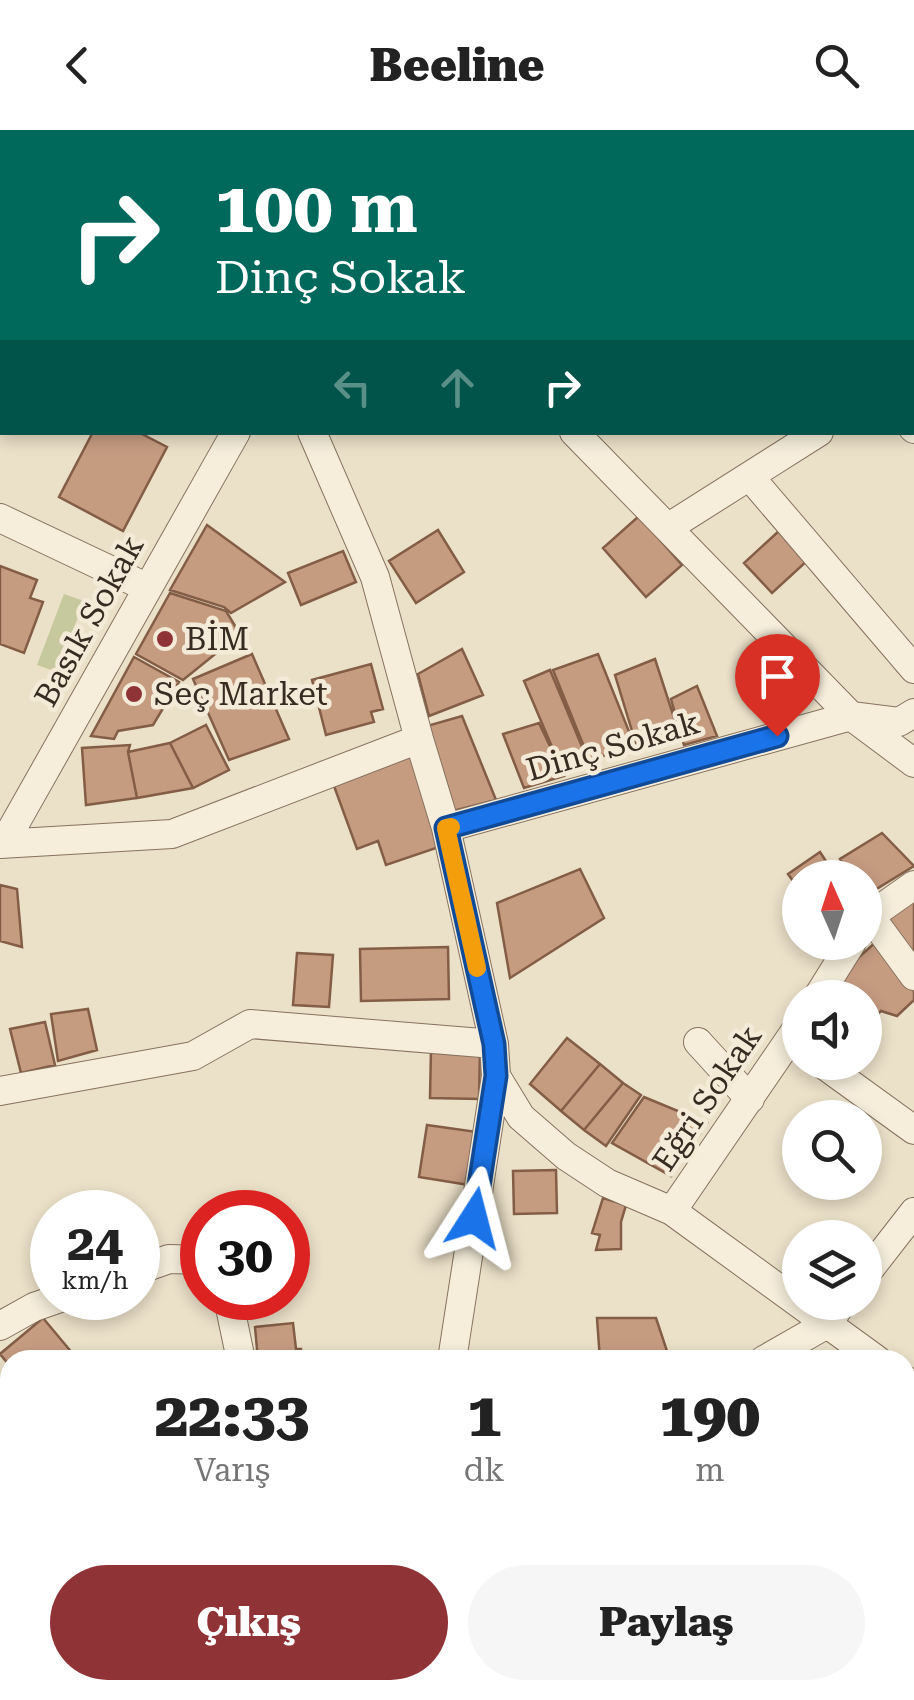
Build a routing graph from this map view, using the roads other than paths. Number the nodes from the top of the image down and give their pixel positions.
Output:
1 (234, 435) edge
2 (318, 435) edge
3 (577, 435) edge
4 (814, 435) edge
5 (750, 477) junction
6 (0, 518) edge
7 (669, 528) junction
8 (148, 588) junction
9 (914, 669) edge
10 (914, 713) edge
11 (851, 716) junction
12 (419, 739) junction
13 (914, 764) edge
14 (446, 828) junction
15 (2, 843) edge
16 (914, 885) edge
17 (882, 908) edge
18 (882, 937) edge
19 (914, 976) edge
20 (698, 1042) dead end
21 (494, 1044) junction
22 (782, 1056) edge
23 (496, 1076) junction
24 (845, 1080) edge
25 (0, 1092) edge
26 (750, 1099) junction
27 (914, 1130) edge
28 (672, 1211) junction
29 (914, 1212) edge
30 (882, 1253) edge
31 (782, 1280) edge
32 (30, 1308) edge
33 (232, 1320) edge
34 (824, 1320) edge
35 (841, 1320) edge
36 (0, 1326) edge
37 (238, 1350) edge
38 (454, 1350) edge
39 (779, 1350) edge
40 (868, 1350) edge

1 - 8 street, Basık Sokak
2 - 12 street
3 - 7 street
4 - 5 street
5 - 7 street
5 - 9 street
6 - 8 street
7 - 11 street
8 - 15 street, Basık Sokak
10 - 11 street, Dinç Sokak
11 - 13 street
11 - 14 street, Dinç Sokak
12 - 14 street
12 - 15 street
14 - 21 street
16 - 17 street
18 - 19 street
20 - 26 street
21 - 23 street
21 - 25 street
22 - 26 street, Eğri Sokak
23 - 28 street
23 - 38 street
24 - 27 street
26 - 28 street, Eğri Sokak
28 - 31 street
29 - 30 street
32 - 36 street
33 - 37 street
34 - 39 street
35 - 40 street

